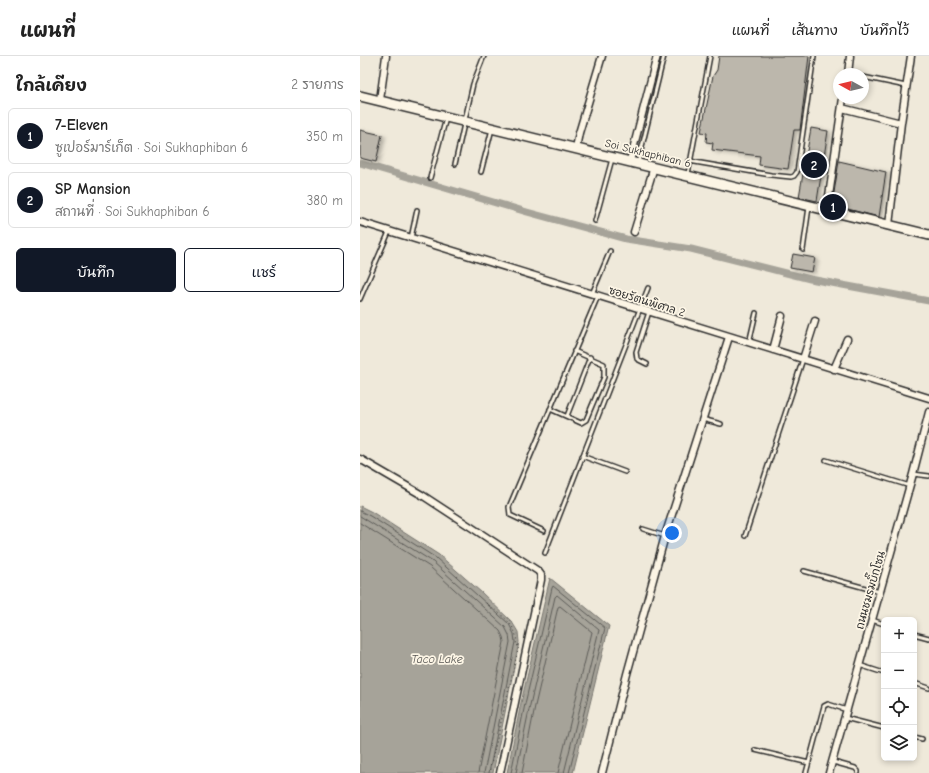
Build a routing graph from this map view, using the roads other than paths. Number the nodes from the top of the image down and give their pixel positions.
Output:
1 (386, 56) edge
2 (484, 56) edge
3 (602, 56) edge
4 (657, 56) edge
5 (664, 56) edge
6 (710, 56) edge
7 (814, 56) edge
8 (850, 56) edge
9 (911, 56) edge
10 (849, 68) edge
11 (869, 78) edge
12 (907, 86) junction
13 (360, 96) edge
14 (380, 100) junction
15 (842, 104) edge
16 (842, 108) junction
17 (446, 117) junction
18 (465, 121) junction
19 (901, 122) junction
20 (492, 128) junction
21 (576, 148) junction
22 (612, 157) junction
23 (689, 161) junction
24 (634, 162) junction
25 (455, 164) dead end
26 (654, 167) junction
27 (481, 172) dead end
28 (687, 176) junction
29 (430, 178) dead end
30 (809, 206) junction
31 (417, 210) dead end
32 (827, 210) junction
33 (595, 221) dead end
34 (360, 222) edge
35 (889, 226) junction
36 (389, 232) junction
37 (634, 232) dead end
38 (929, 235) edge
39 (411, 238) junction
40 (803, 250) dead end
41 (610, 251) dead end
42 (648, 288) dead end
43 (595, 295) junction
44 (360, 299) edge
45 (641, 309) junction
46 (649, 312) junction
47 (756, 313) dead end
48 (782, 316) dead end
49 (815, 321) dead end
50 (729, 336) junction
51 (847, 339) dead end
52 (750, 343) junction
53 (773, 350) junction
54 (574, 351) junction
55 (590, 357) junction
56 (803, 359) junction
57 (647, 364) dead end
58 (834, 369) junction
59 (929, 398) edge
60 (550, 409) junction
61 (929, 412) edge
62 (567, 416) junction
63 (702, 419) junction
64 (721, 424) dead end
65 (926, 436) edge
66 (582, 456) junction
67 (360, 458) edge
68 (826, 460) dead end
69 (625, 472) dead end
70 (913, 474) junction
71 (929, 476) edge
72 (910, 486) junction
73 (643, 529) dead end
74 (544, 531) dead end
75 (665, 536) junction
76 (745, 536) dead end
77 (544, 553) dead end
78 (804, 571) dead end
79 (880, 592) junction
80 (872, 620) junction
81 (881, 623) edge
82 (917, 635) edge
83 (929, 638) edge
84 (859, 665) junction
85 (881, 672) edge
86 (917, 684) edge
87 (929, 688) edge
88 (847, 710) junction
89 (845, 718) junction
90 (881, 727) edge
91 (917, 738) edge
92 (922, 739) dead end
93 (755, 750) dead end
94 (833, 762) junction
95 (809, 763) junction
96 (500, 773) edge
97 (602, 773) edge
98 (806, 773) edge
99 (829, 773) edge
100 (858, 773) edge

1 - 14 street
2 - 18 lane
3 - 21 street
4 - 24 street
5 - 24 lane
6 - 23 lane
7 - 23 lane
8 - 10 street
9 - 12 street
11 - 12 lane
12 - 19 street
13 - 14 street, Soi Sukhaphiban 6
14 - 17 street, Soi Sukhaphiban 6
15 - 16 street
16 - 19 street
16 - 32 street
17 - 18 street, Soi Sukhaphiban 6
17 - 29 lane
18 - 20 street, Soi Sukhaphiban 6
18 - 25 lane
19 - 35 street
20 - 21 street, Soi Sukhaphiban 6
20 - 27 lane
21 - 22 street, Soi Sukhaphiban 6
22 - 24 street, Soi Sukhaphiban 6
22 - 33 lane
23 - 28 lane
24 - 26 street, Soi Sukhaphiban 6
26 - 28 street, Soi Sukhaphiban 6
26 - 37 street
28 - 30 street, Soi Sukhaphiban 6
30 - 32 street, Soi Sukhaphiban 6
30 - 40 lane
31 - 39 lane
32 - 35 street, Soi Sukhaphiban 6
34 - 36 street, ซอยรัตนพิศาล 2
35 - 38 street, Soi Sukhaphiban 6
36 - 39 street, ซอยรัตนพิศาล 2
36 - 44 lane
39 - 43 street, ซอยรัตนพิศาล 2
41 - 43 lane
42 - 45 lane
43 - 45 street, ซอยรัตนพิศาล 2
43 - 54 lane
45 - 46 street, ซอยรัตนพิศาล 2
45 - 66 lane
46 - 50 street, ซอยรัตนพิศาล 2
46 - 57 lane
47 - 52 lane
48 - 53 street
49 - 56 street
50 - 52 street, ซอยรัตนพิศาล 2
50 - 63 street
51 - 58 street
52 - 53 street, ซอยรัตนพิศาล 2
53 - 56 street, ซอยรัตนพิศาล 2
54 - 55 lane
54 - 60 lane
55 - 62 lane
55 - 62 lane
56 - 58 street, ซอยรัตนพิศาล 2
56 - 76 lane
58 - 59 street, ซอยรัตนพิศาล 2
60 - 62 lane
60 - 74 lane
61 - 65 street, ถนนชมรมบิ๊กโซน
63 - 64 lane
63 - 75 street
65 - 70 street, ถนนชมรมบิ๊กโซน
66 - 69 lane
66 - 77 lane
67 - 96 street
68 - 72 lane
70 - 71 lane
70 - 72 street, ถนนชมรมบิ๊กโซน
72 - 79 street, ถนนชมรมบิ๊กโซน
73 - 75 lane
75 - 97 street
78 - 79 lane
79 - 80 street, ถนนชมรมบิ๊กโซน
80 - 81 lane
80 - 84 street, ถนนชมรมบิ๊กโซน
82 - 83 lane
84 - 85 lane
84 - 88 street, ถนนชมรมบิ๊กโซน
86 - 87 lane
88 - 89 street, ถนนชมรมบิ๊กโซน
88 - 95 lane
89 - 90 lane
89 - 94 street, ถนนชมรมบิ๊กโซน
91 - 92 lane
93 - 95 lane
94 - 99 street, ถนนชมรมบิ๊กโซน
94 - 100 lane
95 - 98 lane

